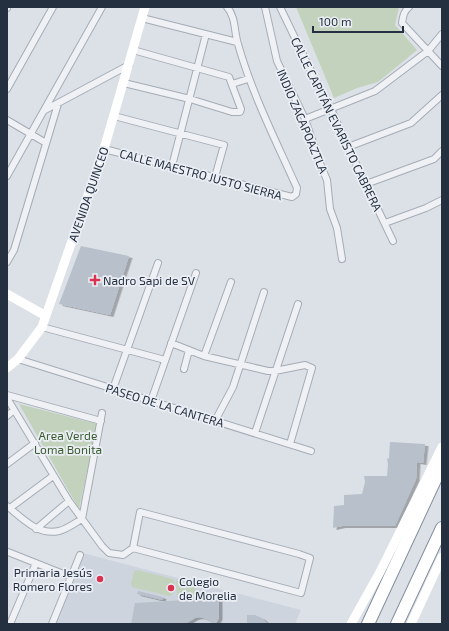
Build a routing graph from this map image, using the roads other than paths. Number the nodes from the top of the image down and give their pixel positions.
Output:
1 (53, 7) edge
2 (102, 7) edge
3 (145, 7) edge
4 (226, 7) edge
5 (264, 7) edge
6 (280, 7) edge
7 (409, 7) edge
8 (142, 18) junction
9 (206, 34) junction
10 (442, 34) edge
11 (237, 42) junction
12 (133, 50) junction
13 (428, 51) junction
14 (129, 64) junction
15 (442, 66) edge
16 (198, 68) junction
17 (248, 79) junction
18 (124, 83) junction
19 (232, 84) junction
20 (7, 89) edge
21 (442, 95) edge
22 (190, 99) junction
23 (58, 104) junction
24 (331, 109) junction
25 (45, 110) junction
26 (114, 116) junction
27 (7, 120) edge
28 (305, 120) junction
29 (31, 134) junction
30 (181, 134) junction
31 (46, 143) junction
32 (348, 147) junction
33 (104, 149) junction
34 (442, 151) edge
35 (172, 166) junction
36 (7, 176) edge
37 (215, 177) junction
38 (366, 184) junction
39 (442, 200) edge
40 (385, 223) junction
41 (393, 241) dead end
42 (342, 259) dead end
43 (7, 262) edge
44 (158, 263) dead end
45 (196, 273) dead end
46 (231, 282) dead end
47 (264, 292) dead end
48 (7, 294) edge
49 (298, 304) dead end
50 (46, 316) junction
51 (42, 327) junction
52 (170, 344) junction
53 (128, 349) junction
54 (189, 350) junction
55 (204, 356) junction
56 (18, 359) junction
57 (164, 360) junction
58 (240, 365) junction
59 (7, 368) edge
60 (184, 369) dead end
61 (275, 372) junction
62 (113, 389) junction
63 (7, 395) edge
64 (7, 398) edge
65 (151, 401) junction
66 (14, 410) junction
67 (102, 413) dead end
68 (7, 416) edge
69 (101, 421) junction
70 (215, 421) junction
71 (255, 433) junction
72 (35, 443) junction
73 (290, 444) junction
74 (442, 447) edge
75 (311, 451) dead end
76 (7, 464) edge
77 (442, 465) edge
78 (53, 476) junction
79 (69, 501) junction
80 (8, 507) edge
81 (82, 519) junction
82 (442, 528) edge
83 (36, 529) junction
84 (133, 548) junction
85 (8, 552) dead end
86 (80, 554) dead end
87 (442, 557) edge
88 (36, 563) junction
89 (71, 577) junction
90 (10, 624) edge
91 (52, 624) edge
92 (351, 624) edge
93 (368, 624) edge
94 (396, 624) edge
95 (411, 624) edge

1 - 20 street
2 - 25 street
3 - 8 street, AVENIDA QUINCEO
4 - 11 street
5 - 28 street, INDIO ZACAPOAZTLA
6 - 24 street, CALLE CAPITÁN EVARISTO CABRERA
7 - 13 street
8 - 9 street
8 - 12 street, AVENIDA QUINCEO
9 - 11 street
9 - 16 street
10 - 13 street
11 - 17 street
12 - 14 street, AVENIDA QUINCEO
12 - 16 street
13 - 15 street
13 - 24 street
14 - 18 street, AVENIDA QUINCEO
14 - 23 street
16 - 19 street
16 - 22 street
17 - 19 street
17 - 37 street, CALLE MAESTRO JUSTO SIERRA
18 - 22 street
18 - 26 street, AVENIDA QUINCEO
19 - 22 street
21 - 32 street
22 - 30 street
23 - 25 street
23 - 31 street
24 - 28 street
24 - 32 street, CALLE CAPITÁN EVARISTO CABRERA
25 - 29 street
26 - 30 street
26 - 33 street, AVENIDA QUINCEO
27 - 29 street
28 - 42 street, INDIO ZACAPOAZTLA
29 - 31 street
29 - 36 street
30 - 35 street
30 - 37 street
31 - 43 street
32 - 38 street, CALLE CAPITÁN EVARISTO CABRERA
33 - 35 street, CALLE MAESTRO JUSTO SIERRA
33 - 50 street, AVENIDA QUINCEO
34 - 38 street
35 - 37 street, CALLE MAESTRO JUSTO SIERRA
38 - 40 street, CALLE CAPITÁN EVARISTO CABRERA
39 - 40 street
40 - 41 street, CALLE CAPITÁN EVARISTO CABRERA
44 - 53 street
45 - 52 street
46 - 55 street
47 - 58 street
48 - 50 street
49 - 61 street
50 - 51 street, AVENIDA QUINCEO
51 - 53 street
51 - 56 street, AVENIDA QUINCEO
52 - 54 street
52 - 57 street
53 - 57 street
53 - 62 street
54 - 55 street
54 - 60 street
55 - 58 street
56 - 59 street, AVENIDA QUINCEO
56 - 62 street, PASEO DE LA CANTERA
57 - 65 street
58 - 61 street
58 - 70 street
61 - 71 street
61 - 73 street
62 - 65 street, PASEO DE LA CANTERA
63 - 69 street
64 - 66 street
65 - 70 street, PASEO DE LA CANTERA
66 - 68 street
66 - 72 street
67 - 69 street
69 - 81 street
70 - 71 street, PASEO DE LA CANTERA
71 - 73 street, PASEO DE LA CANTERA
72 - 76 street
72 - 78 street
73 - 75 street, PASEO DE LA CANTERA
74 - 92 street
77 - 93 highway
78 - 79 street
78 - 80 street
79 - 81 street
79 - 83 street
80 - 83 street
81 - 83 street
81 - 84 street
82 - 94 highway
84 - 84 street
85 - 88 street
86 - 89 street
87 - 95 street
88 - 89 street
88 - 90 street
89 - 91 street

